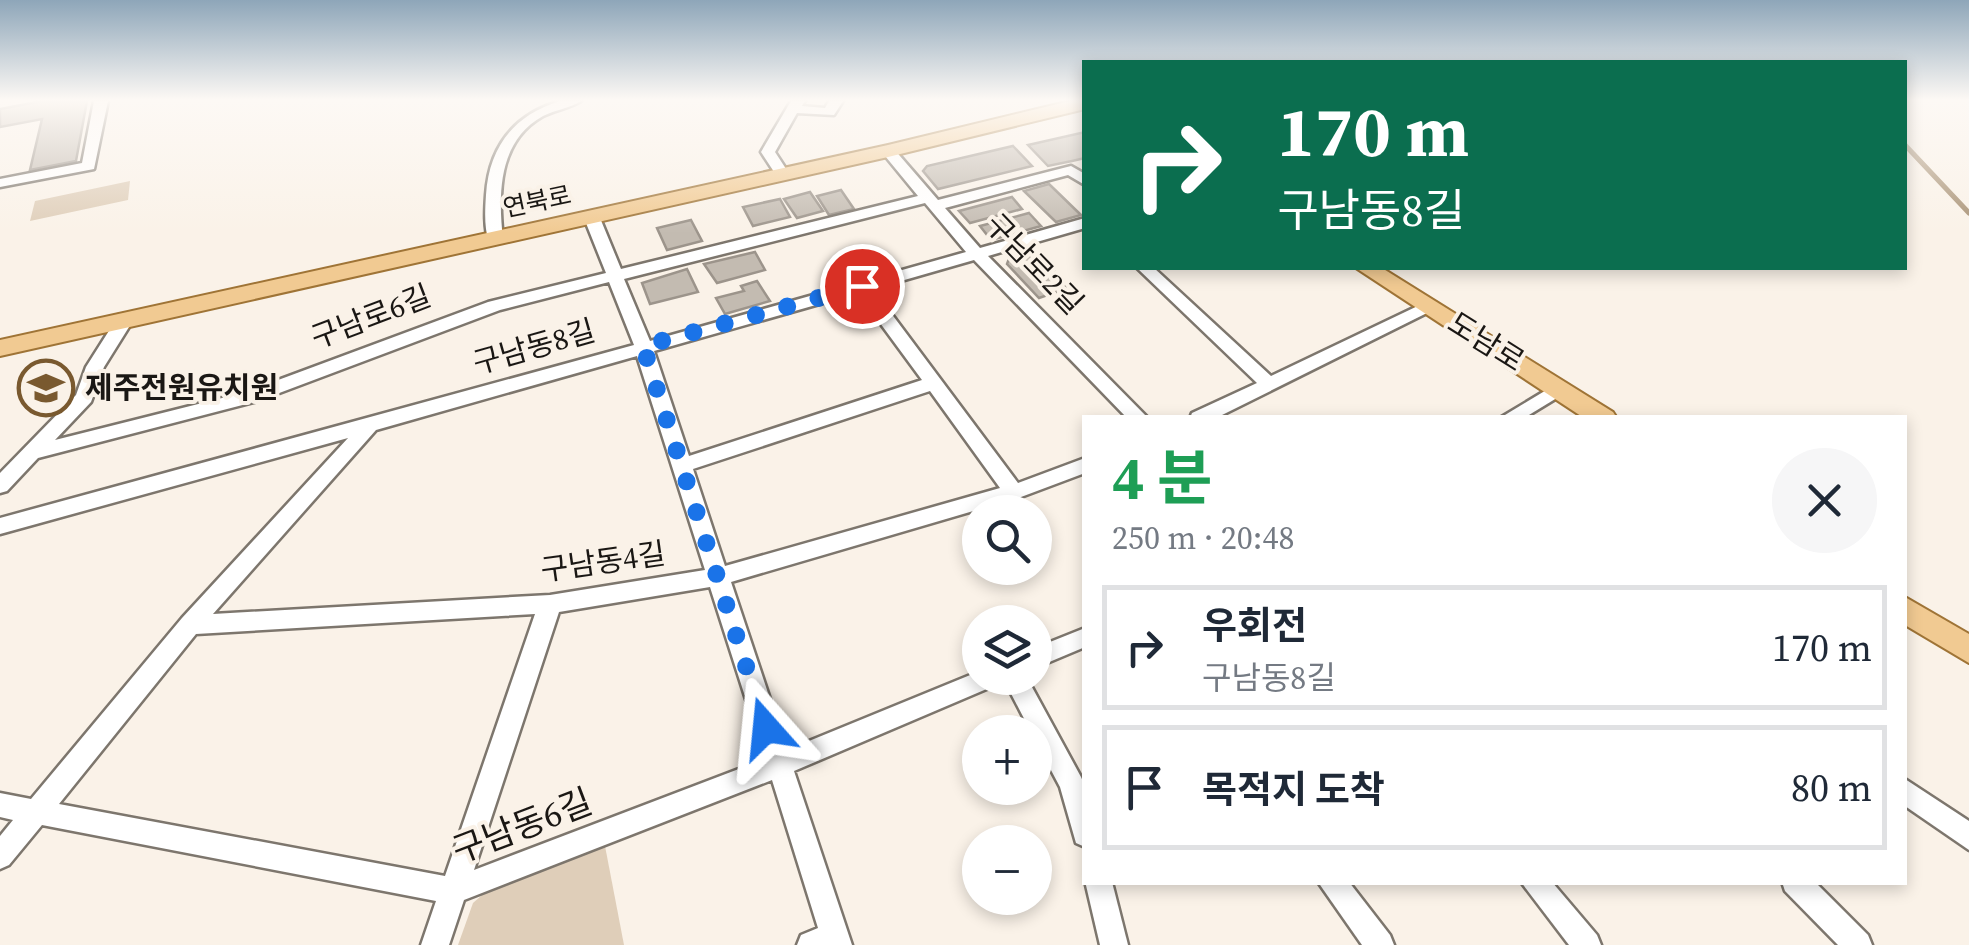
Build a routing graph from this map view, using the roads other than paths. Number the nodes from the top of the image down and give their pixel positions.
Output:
1 (94, 145) edge
2 (505, 145) edge
3 (772, 145) edge
4 (912, 145) edge
5 (888, 151) junction
6 (782, 175) junction
7 (1082, 178) edge
8 (0, 183) edge
9 (932, 202) junction
10 (592, 218) junction
11 (1082, 225) edge
12 (496, 239) junction
13 (977, 254) junction
14 (1148, 270) edge
15 (1371, 270) edge
16 (616, 273) junction
17 (862, 286) junction
18 (1430, 308) junction
19 (125, 319) junction
20 (643, 346) junction
21 (0, 348) edge
22 (934, 383) junction
23 (1270, 384) junction
24 (1558, 389) junction
25 (1135, 415) edge
26 (1205, 415) edge
27 (1514, 415) edge
28 (1599, 415) edge
29 (368, 427) junction
30 (32, 453) junction
31 (682, 465) junction
32 (1082, 466) edge
33 (0, 486) edge
34 (1014, 492) junction
35 (0, 526) edge
36 (717, 577) junction
37 (550, 604) junction
38 (1907, 610) edge
39 (190, 624) junction
40 (1082, 638) edge
41 (1969, 650) edge
42 (1052, 651) edge
43 (962, 689) edge
44 (1024, 695) edge
45 (778, 766) junction
46 (1907, 792) edge
47 (0, 805) edge
48 (36, 810) junction
49 (1082, 823) edge
50 (1969, 838) edge
51 (0, 856) edge
52 (1099, 885) edge
53 (1333, 885) edge
54 (1537, 885) edge
55 (1798, 885) edge
56 (453, 891) junction
57 (828, 941) edge
58 (436, 945) edge
59 (1114, 945) edge
60 (1380, 945) edge
61 (1587, 945) edge
62 (1858, 945) edge

1 - 8 street
2 - 12 street
3 - 6 street
4 - 5 main road, 연북로
5 - 6 main road, 연북로
5 - 9 street, 구남로2길
6 - 10 main road, 연북로
7 - 9 street, 구남로6길
9 - 13 street, 구남로2길
9 - 16 street, 구남로6길
10 - 12 main road, 연북로
10 - 16 street
11 - 13 street, 구남동8길
12 - 19 main road, 연북로
13 - 17 street, 구남동8길
13 - 25 street, 구남로2길
14 - 23 street
15 - 18 main road, 도남로
16 - 20 street
16 - 30 street, 구남로6길
17 - 20 street, 구남동8길
17 - 22 street
18 - 23 street
18 - 24 main road, 도남로
19 - 21 main road, 연북로
19 - 30 street
20 - 29 street, 구남동8길
20 - 31 street
22 - 31 street
22 - 34 street
23 - 26 street
24 - 27 street
24 - 28 main road, 도남로
29 - 35 street, 구남동8길
29 - 39 street
30 - 33 street
31 - 36 street
32 - 34 street, 구남동4길
34 - 36 street, 구남동4길
36 - 37 street, 구남동4길
36 - 45 street
37 - 39 street, 구남동4길
37 - 56 street
38 - 41 main road
39 - 48 street
40 - 42 street
43 - 45 street, 구남동6길
44 - 49 street
45 - 56 street, 구남동6길
45 - 57 street
46 - 50 street
47 - 48 street, 구남동6길
48 - 51 street
48 - 56 street, 구남동6길
52 - 59 street
53 - 60 street
54 - 61 street
55 - 62 street
56 - 58 street

